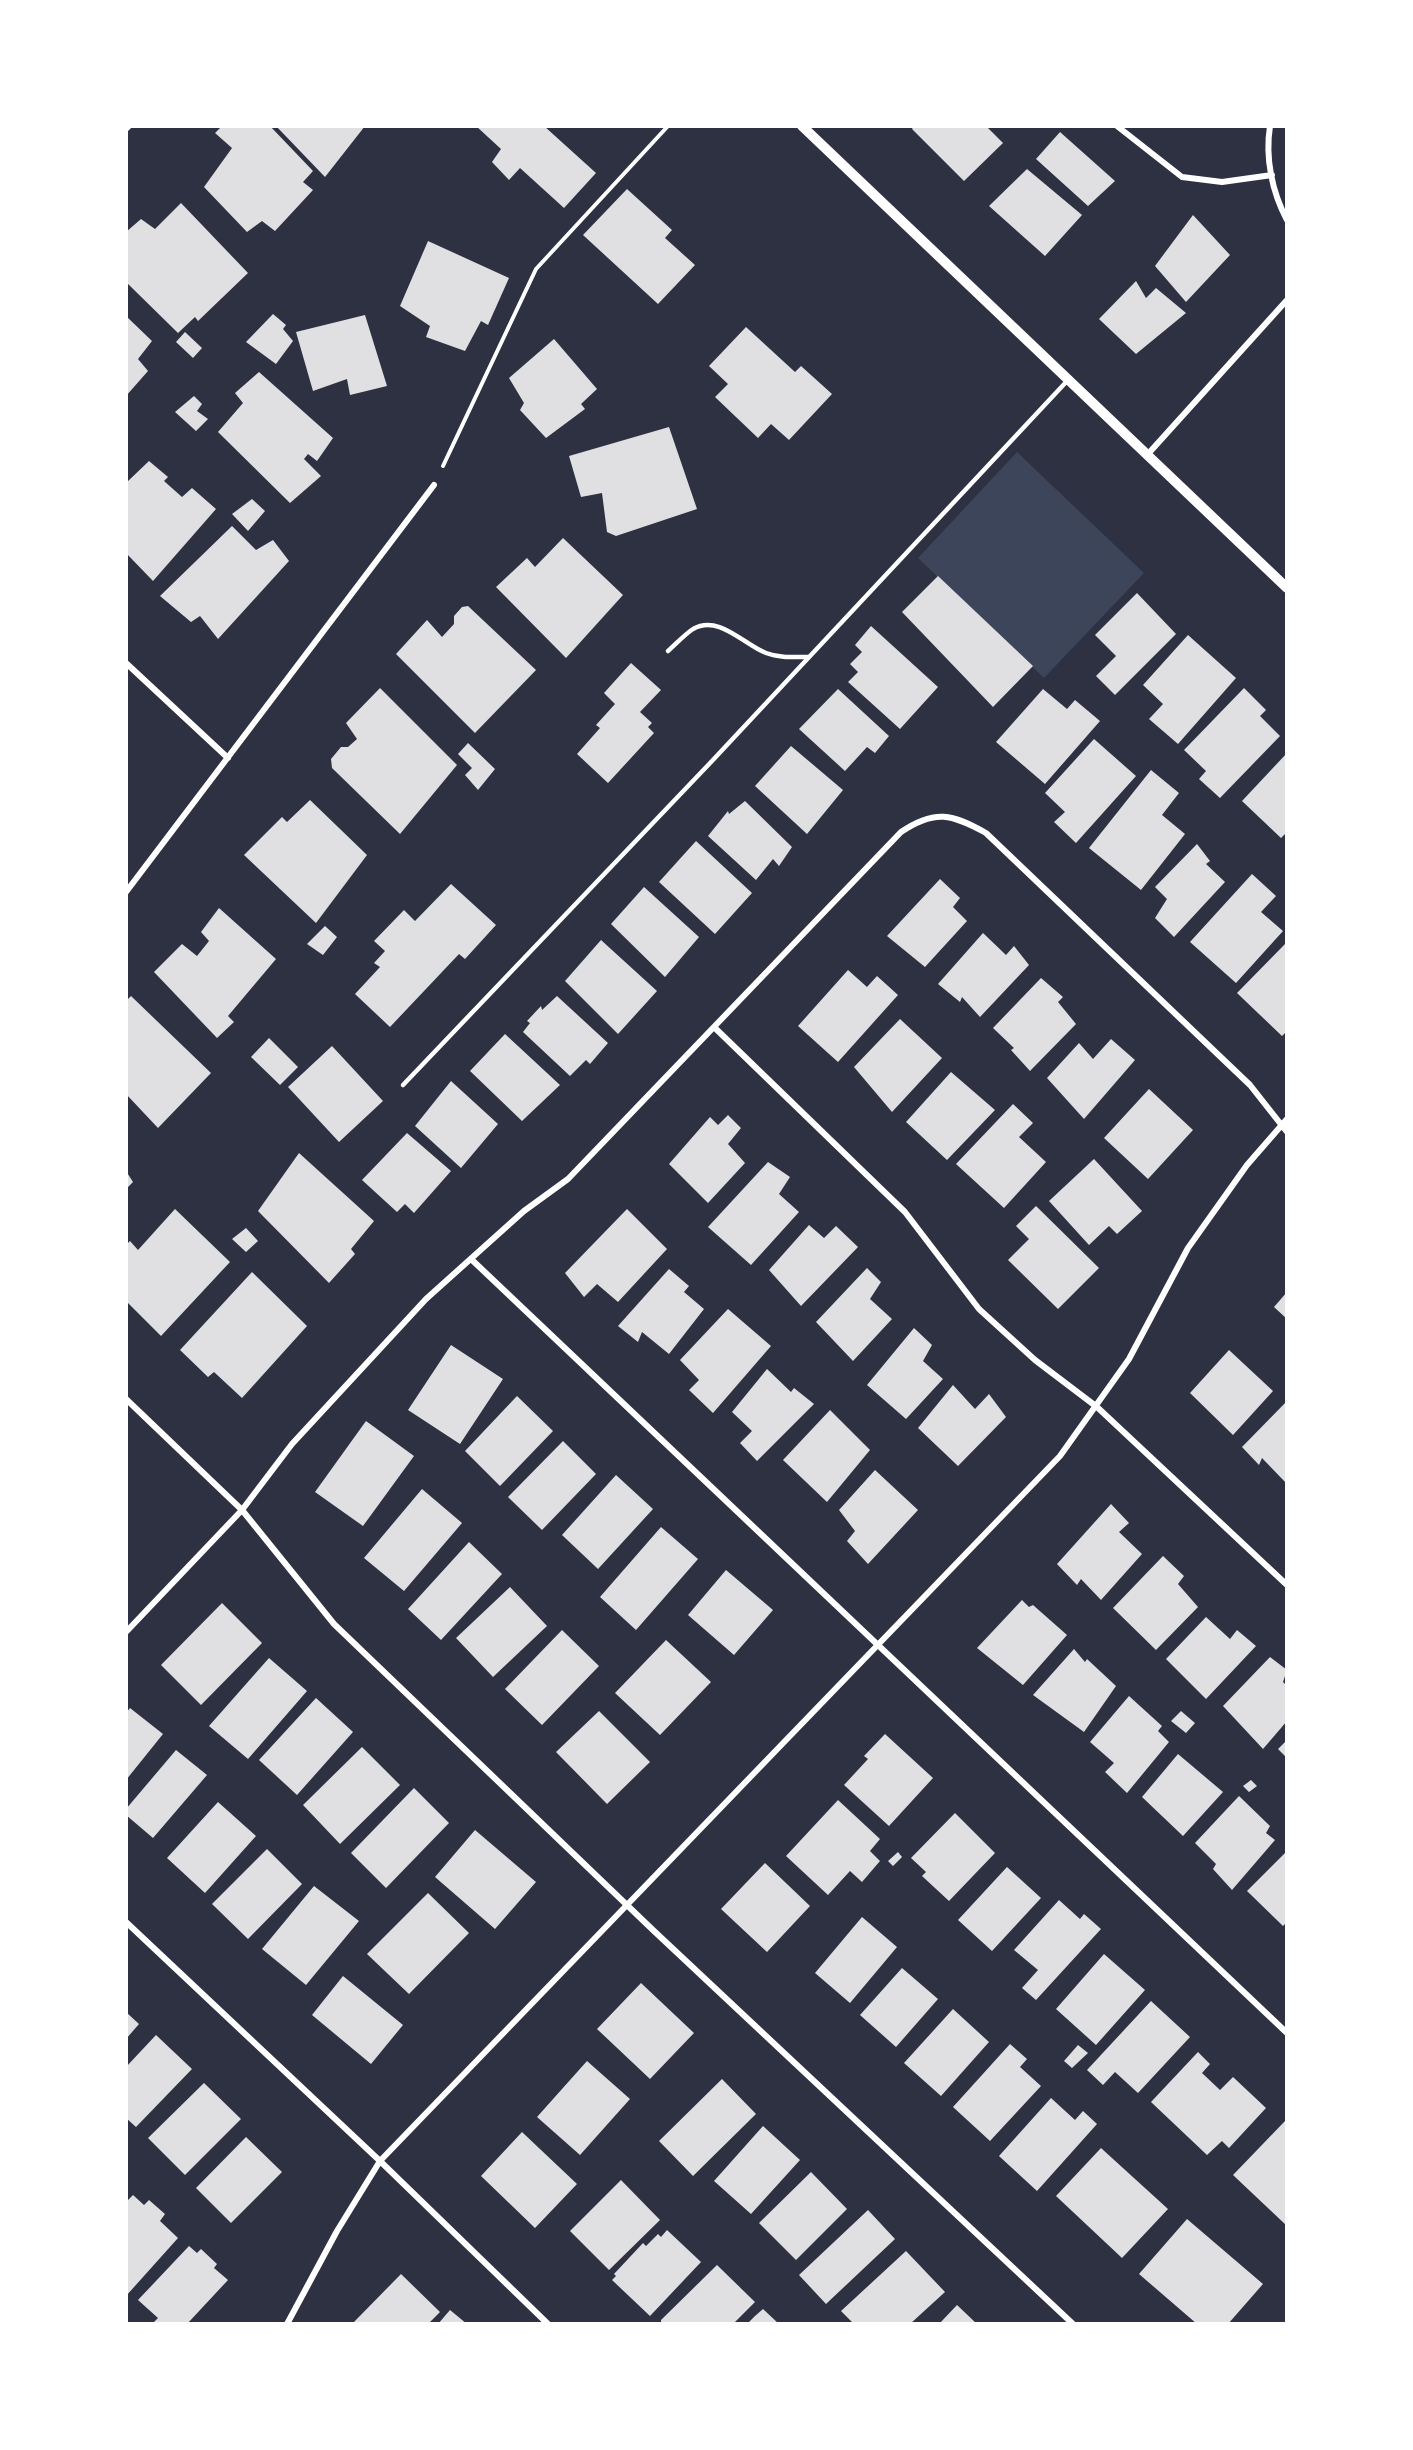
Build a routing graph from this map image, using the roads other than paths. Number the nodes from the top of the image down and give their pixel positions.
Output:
1 (802, 126) edge
2 (1117, 126) edge
3 (1270, 126) edge
4 (1272, 176) junction
5 (1287, 220) edge
6 (1287, 300) edge
7 (1069, 379) junction
8 (1148, 454) junction
9 (434, 485) road end
10 (1287, 588) edge
11 (668, 651) dead end
12 (808, 657) junction
13 (126, 663) edge
14 (228, 758) junction
15 (126, 892) edge
16 (715, 1028) junction
17 (402, 1085) dead end
18 (1287, 1119) edge
19 (1280, 1125) junction
20 (1287, 1132) edge
21 (471, 1259) junction
22 (126, 1399) edge
23 (1097, 1407) junction
24 (242, 1510) junction
25 (1287, 1585) edge
26 (126, 1632) edge
27 (877, 1645) junction
28 (627, 1905) junction
29 (126, 1922) edge
30 (1287, 2032) edge
31 (380, 2161) junction
32 (287, 2324) edge
33 (548, 2324) edge
34 (1073, 2324) edge

1 - 7 street
2 - 4 street
3 - 4 street
4 - 5 street
6 - 8 street
7 - 8 street
7 - 12 lane
8 - 10 street
9 - 14 street
11 - 12 lane
12 - 17 lane
13 - 14 street
14 - 15 street
16 - 19 street
16 - 21 street
16 - 23 street
18 - 19 street
19 - 20 street
19 - 23 street
21 - 24 street
21 - 27 street
22 - 24 street
23 - 25 street
23 - 27 street
24 - 26 street
24 - 28 street
27 - 28 street
27 - 30 street
28 - 31 street
28 - 34 street
29 - 31 street
31 - 32 street
31 - 33 street

